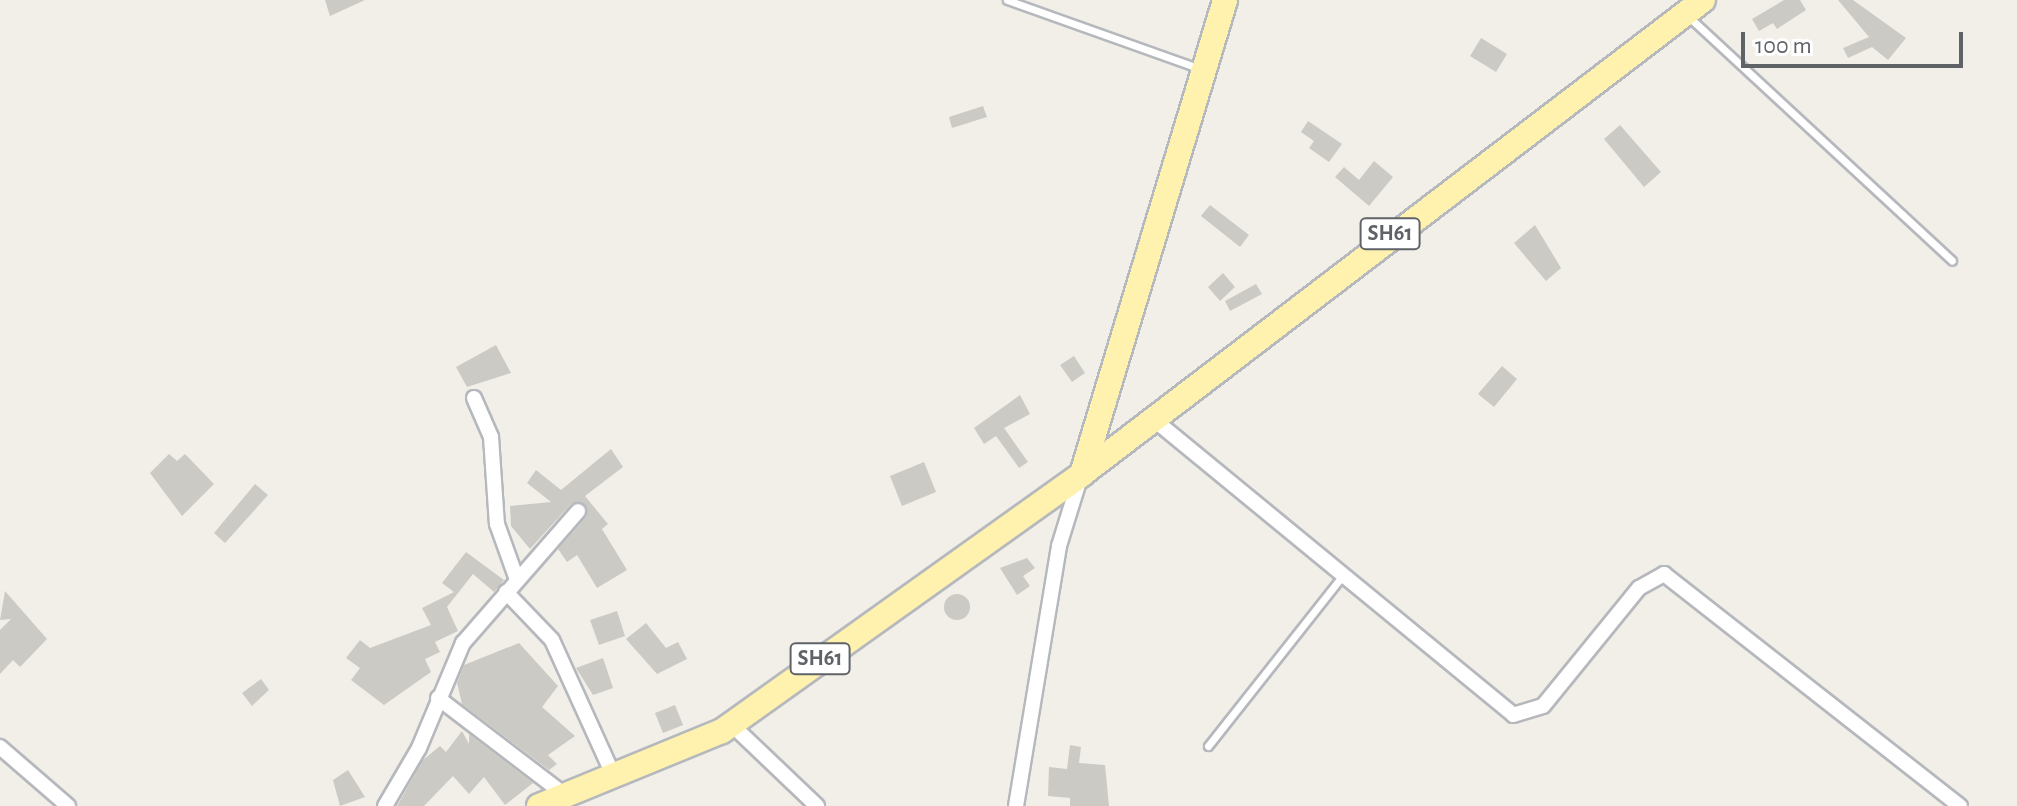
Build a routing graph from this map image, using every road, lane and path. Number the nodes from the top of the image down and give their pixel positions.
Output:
1 (1007, 0) edge
2 (1225, 0) edge
3 (1695, 7) edge
4 (1203, 70) junction
5 (1952, 261) dead end
6 (474, 398) dead end
7 (1152, 418) junction
8 (1082, 474) junction
9 (578, 511) dead end
10 (516, 577) junction
11 (1340, 579) junction
12 (506, 592) junction
13 (438, 698) junction
14 (731, 724) junction
15 (1208, 746) dead end
16 (0, 747) edge
17 (615, 779) junction
18 (566, 796) junction
19 (68, 806) edge
20 (385, 806) edge
21 (539, 806) edge
22 (817, 806) edge
23 (1016, 806) edge
24 (1960, 806) edge

1 - 4 lane
2 - 4 main road
3 - 5 lane
3 - 7 main road, SH61
4 - 8 main road
6 - 10 street
7 - 8 main road, SH61
7 - 11 street
8 - 14 main road, SH61
8 - 23 street
9 - 10 street
10 - 12 street
11 - 15 lane
11 - 24 street
12 - 13 street
12 - 17 street
13 - 18 street
13 - 20 street
14 - 17 main road, SH61
14 - 22 street
16 - 19 street
17 - 18 main road, SH61
18 - 21 main road, SH61

